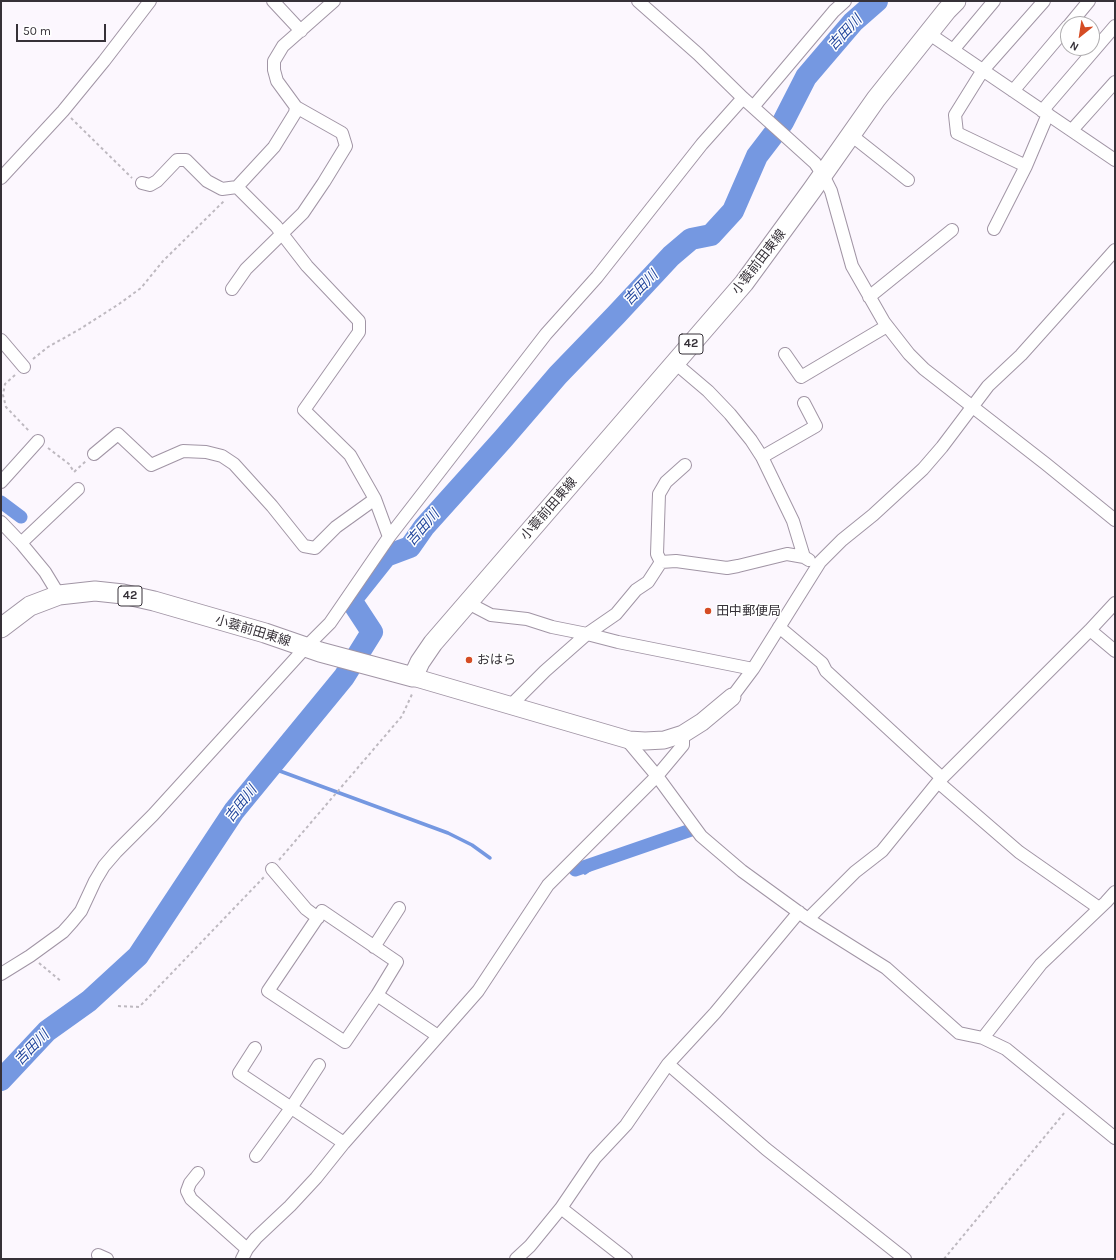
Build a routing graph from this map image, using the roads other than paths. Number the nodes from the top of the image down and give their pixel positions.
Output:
1 (150, 1) edge
2 (273, 1) edge
3 (334, 1) edge
4 (638, 1) edge
5 (845, 1) edge
6 (956, 1) edge
7 (994, 1) edge
8 (1044, 1) edge
9 (1089, 1) edge
10 (1076, 16) edge
11 (1115, 26) edge
12 (301, 31) junction
13 (928, 33) junction
14 (1060, 36) edge
15 (953, 50) junction
16 (983, 70) junction
17 (1115, 82) edge
18 (1013, 91) junction
19 (743, 98) junction
20 (296, 106) junction
21 (755, 108) junction
22 (1045, 112) junction
23 (1072, 130) junction
24 (851, 135) junction
25 (1115, 160) edge
26 (1026, 166) junction
27 (823, 175) junction
28 (1, 178) edge
29 (908, 180) dead end
30 (142, 183) road end
31 (237, 187) junction
32 (994, 229) dead end
33 (952, 230) dead end
34 (282, 235) junction
35 (1115, 250) edge
36 (232, 289) dead end
37 (869, 297) junction
38 (887, 326) junction
39 (1, 340) edge
40 (785, 354) dead end
41 (674, 363) junction
42 (24, 367) road end
43 (804, 403) dead end
44 (972, 407) junction
45 (38, 441) road end
46 (94, 454) road end
47 (762, 457) junction
48 (685, 465) dead end
49 (1, 482) edge
50 (78, 489) dead end
51 (375, 498) junction
52 (1115, 520) edge
53 (1, 522) edge
54 (389, 537) junction
55 (21, 543) junction
56 (804, 557) junction
57 (661, 562) junction
58 (817, 566) junction
59 (59, 595) junction
60 (468, 603) junction
61 (1115, 603) edge
62 (779, 627) junction
63 (1, 628) edge
64 (1090, 630) junction
65 (587, 634) junction
66 (313, 649) junction
67 (1115, 651) edge
68 (753, 669) junction
69 (416, 678) junction
70 (732, 697) joint
71 (511, 705) junction
72 (683, 734) junction
73 (626, 739) junction
74 (657, 776) junction
75 (940, 780) junction
76 (272, 869) road end
77 (1115, 892) edge
78 (1107, 907) edge
79 (399, 908) dead end
80 (804, 916) junction
81 (318, 918) junction
82 (374, 947) junction
83 (2, 972) edge
84 (377, 995) junction
85 (438, 1036) junction
86 (983, 1038) junction
87 (255, 1048) dead end
88 (668, 1064) junction
89 (319, 1065) dead end
90 (291, 1108) junction
91 (1115, 1138) edge
92 (344, 1144) junction
93 (256, 1156) dead end
94 (198, 1173) dead end
95 (561, 1208) junction
96 (244, 1254) edge
97 (516, 1259) edge
98 (626, 1259) edge
99 (905, 1259) edge

1 - 28 street
2 - 12 street
3 - 12 street
4 - 19 street
5 - 21 street
6 - 13 main road, 小蓑前田東線 / 42
7 - 15 street
8 - 16 street
9 - 10 street
11 - 22 street
12 - 20 street
13 - 15 street
13 - 24 main road, 小蓑前田東線 / 42
14 - 18 street
15 - 16 street
16 - 18 street
16 - 26 street
17 - 23 street
18 - 22 street
19 - 21 street
19 - 54 street
20 - 31 street
20 - 34 street
21 - 27 street
22 - 23 street
22 - 26 street
23 - 25 street
24 - 27 main road, 小蓑前田東線 / 42
24 - 29 street
26 - 32 street
27 - 37 street
27 - 41 main road, 小蓑前田東線 / 42
30 - 31 street
31 - 34 street
33 - 37 street
34 - 36 street
34 - 51 street
35 - 44 street
37 - 38 street
38 - 40 street
38 - 44 street
39 - 42 street
41 - 47 street
41 - 60 main road, 小蓑前田東線 / 42
43 - 47 street
44 - 52 street
44 - 58 street
45 - 49 street
46 - 51 street
47 - 56 street
48 - 57 street
50 - 55 street
51 - 54 street
53 - 55 street
54 - 66 street
55 - 59 street
56 - 57 street
56 - 58 street
57 - 65 street
58 - 62 street
59 - 63 main road, 小蓑前田東線 / 42
59 - 66 main road, 小蓑前田東線 / 42
60 - 65 street
60 - 69 main road, 小蓑前田東線 / 42
61 - 64 street
62 - 68 street
62 - 75 street
64 - 67 street
64 - 75 street
65 - 68 street
65 - 71 street
66 - 69 main road, 小蓑前田東線 / 42
66 - 83 street
68 - 70 street
69 - 71 street
70 - 72 street
71 - 73 street
72 - 73 street
72 - 74 street
73 - 74 street
74 - 80 street
74 - 85 street
75 - 78 street
75 - 80 street
76 - 81 street
77 - 78 street
78 - 86 street
79 - 82 street
80 - 86 street
80 - 88 street
81 - 82 street
81 - 84 street
82 - 84 street
84 - 85 street
85 - 92 street
86 - 91 street
87 - 90 street
88 - 95 street
88 - 99 street
89 - 90 street
90 - 92 street
90 - 93 street
92 - 96 street
94 - 96 street
95 - 97 street
95 - 98 street

